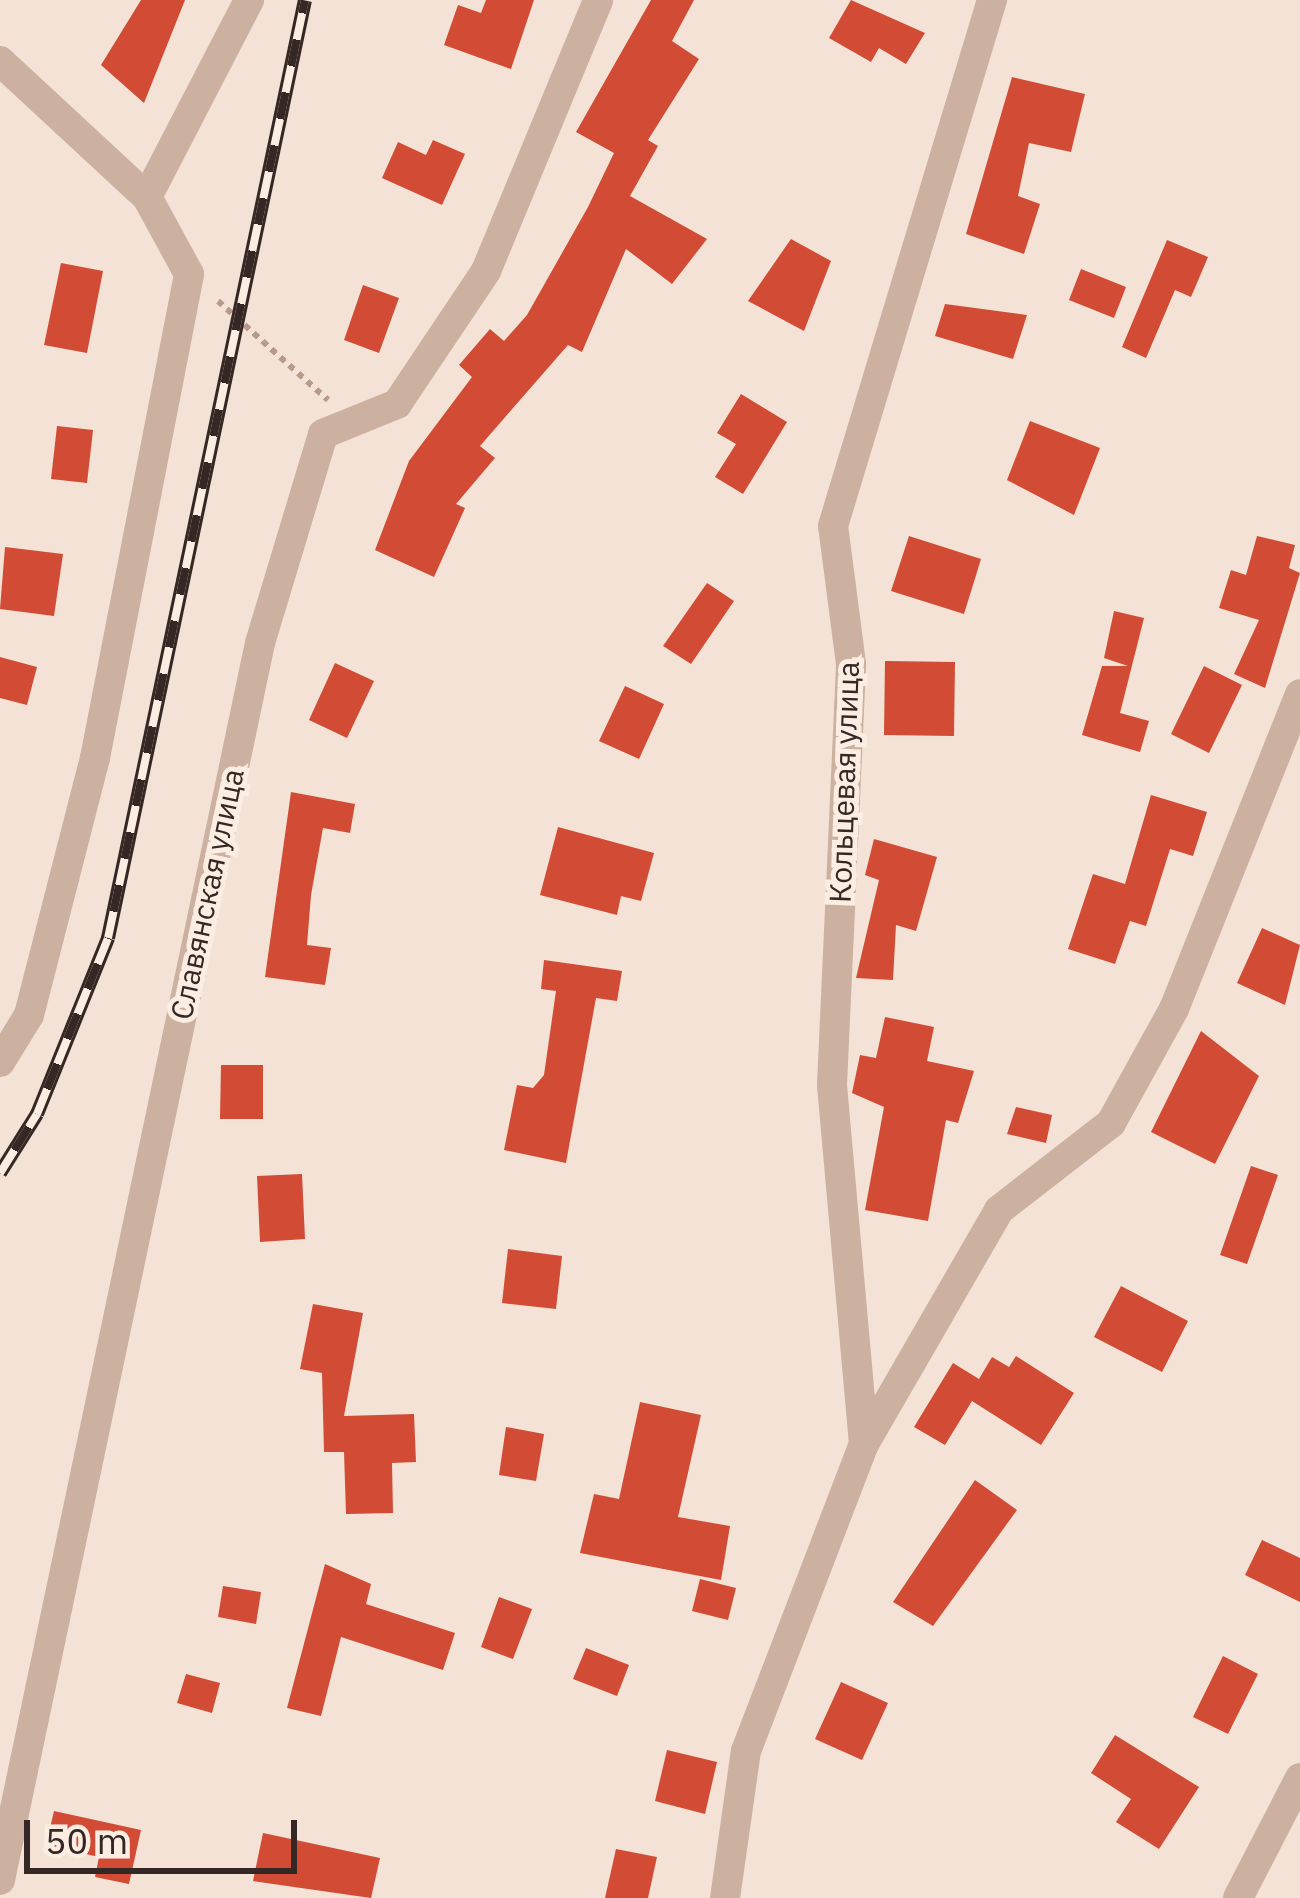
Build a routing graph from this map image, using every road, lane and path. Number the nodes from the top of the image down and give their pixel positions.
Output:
1 (249, 0) edge
2 (598, 0) edge
3 (992, 0) edge
4 (0, 61) edge
5 (147, 197) junction
6 (189, 274) junction
7 (352, 422) junction
8 (1300, 694) edge
9 (0, 1062) edge
10 (864, 1444) junction
11 (1300, 1778) edge
12 (2, 1862) edge
13 (724, 1898) edge
14 (1238, 1898) edge

1 - 5 street
2 - 7 street, Славянская улица
3 - 10 street, Кольцевая улица
4 - 5 street
5 - 6 street
6 - 7 path
6 - 9 street
7 - 12 street, Славянская улица
8 - 10 street, Кольцевая улица
10 - 13 street, Кольцевая улица
11 - 14 street

